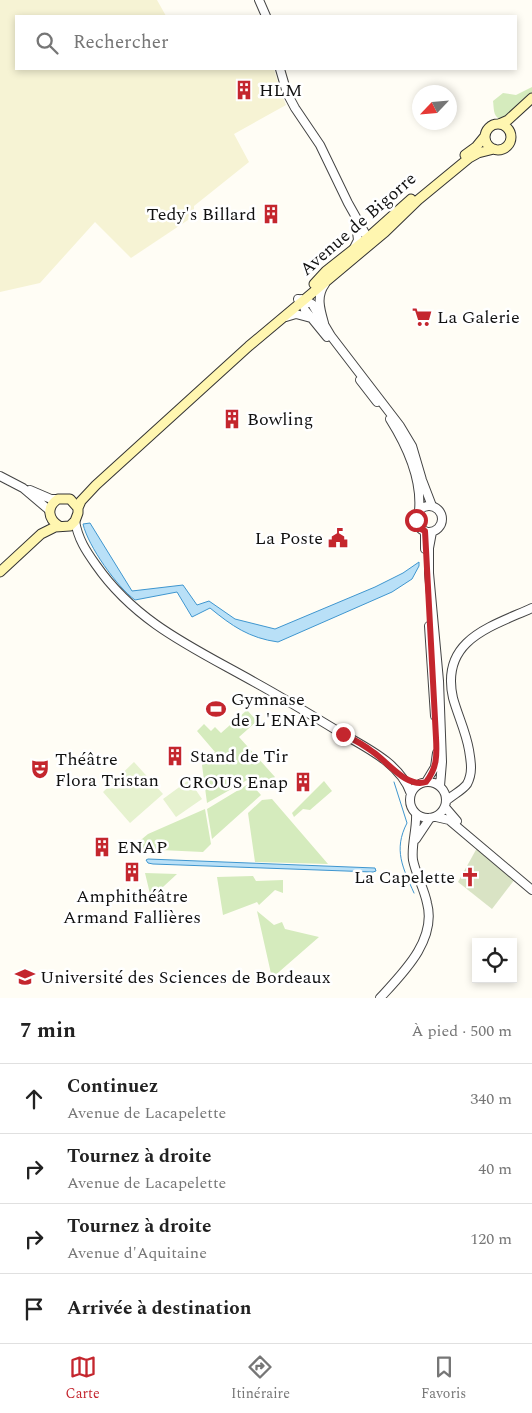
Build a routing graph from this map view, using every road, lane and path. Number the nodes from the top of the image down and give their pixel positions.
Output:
1 (259, 0) edge
2 (266, 15) edge
3 (280, 70) edge
4 (532, 98) edge
5 (532, 103) edge
6 (499, 124) junction
7 (511, 135) junction
8 (485, 136) junction
9 (494, 149) junction
10 (399, 210) junction
11 (359, 227) junction
12 (367, 242) junction
13 (352, 253) junction
14 (330, 277) junction
15 (301, 300) junction
16 (312, 318) junction
17 (324, 323) junction
18 (243, 351) junction
19 (0, 476) edge
20 (24, 488) junction
21 (92, 489) junction
22 (58, 499) junction
23 (70, 499) junction
24 (432, 506) junction
25 (78, 508) junction
26 (419, 511) junction
27 (49, 513) junction
28 (75, 521) junction
29 (59, 526) junction
30 (428, 532) junction
31 (40, 534) junction
32 (80, 542) junction
33 (0, 572) edge
34 (532, 608) edge
35 (401, 776) junction
36 (423, 783) junction
37 (466, 784) junction
38 (441, 788) junction
39 (411, 794) junction
40 (446, 804) junction
41 (416, 814) junction
42 (433, 818) junction
43 (415, 841) junction
44 (532, 888) edge
45 (380, 998) edge

1 - 2 street
3 - 11 street
4 - 6 main road
5 - 7 main road
6 - 7 main road
6 - 8 main road
7 - 9 main road
8 - 9 main road
8 - 10 main road, Avenue de Bigorre
9 - 12 main road, Avenue de Bigorre
10 - 11 street
10 - 12 main road, Avenue de Bigorre
11 - 12 street
11 - 13 street
12 - 13 main road, Avenue de Bigorre
12 - 14 main road, Avenue de Bigorre
13 - 15 main road, Avenue de Bigorre
14 - 15 main road, Avenue de Bigorre
14 - 17 street
15 - 16 street
15 - 17 street
15 - 18 main road, Avenue de Bigorre
16 - 18 street
16 - 26 street
17 - 24 street
18 - 21 main road, Avenue de Bigorre
19 - 20 street
20 - 22 street
20 - 27 street
21 - 23 main road, Avenue de Bigorre
21 - 25 main road, Avenue de Bigorre
22 - 23 main road
22 - 27 main road
23 - 25 main road
24 - 26 street
24 - 30 street
25 - 28 main road
26 - 30 street
27 - 29 main road
27 - 31 main road
28 - 29 main road
28 - 32 street
29 - 31 main road
29 - 32 street
30 - 36 street
30 - 38 street
31 - 33 main road
32 - 35 street
34 - 37 street
35 - 36 street
35 - 39 street
36 - 38 street
36 - 39 street
37 - 38 street
37 - 40 street
38 - 40 street
39 - 41 street
40 - 42 street
40 - 44 street
41 - 42 street
41 - 43 street
42 - 43 street
42 - 44 street
43 - 45 street

